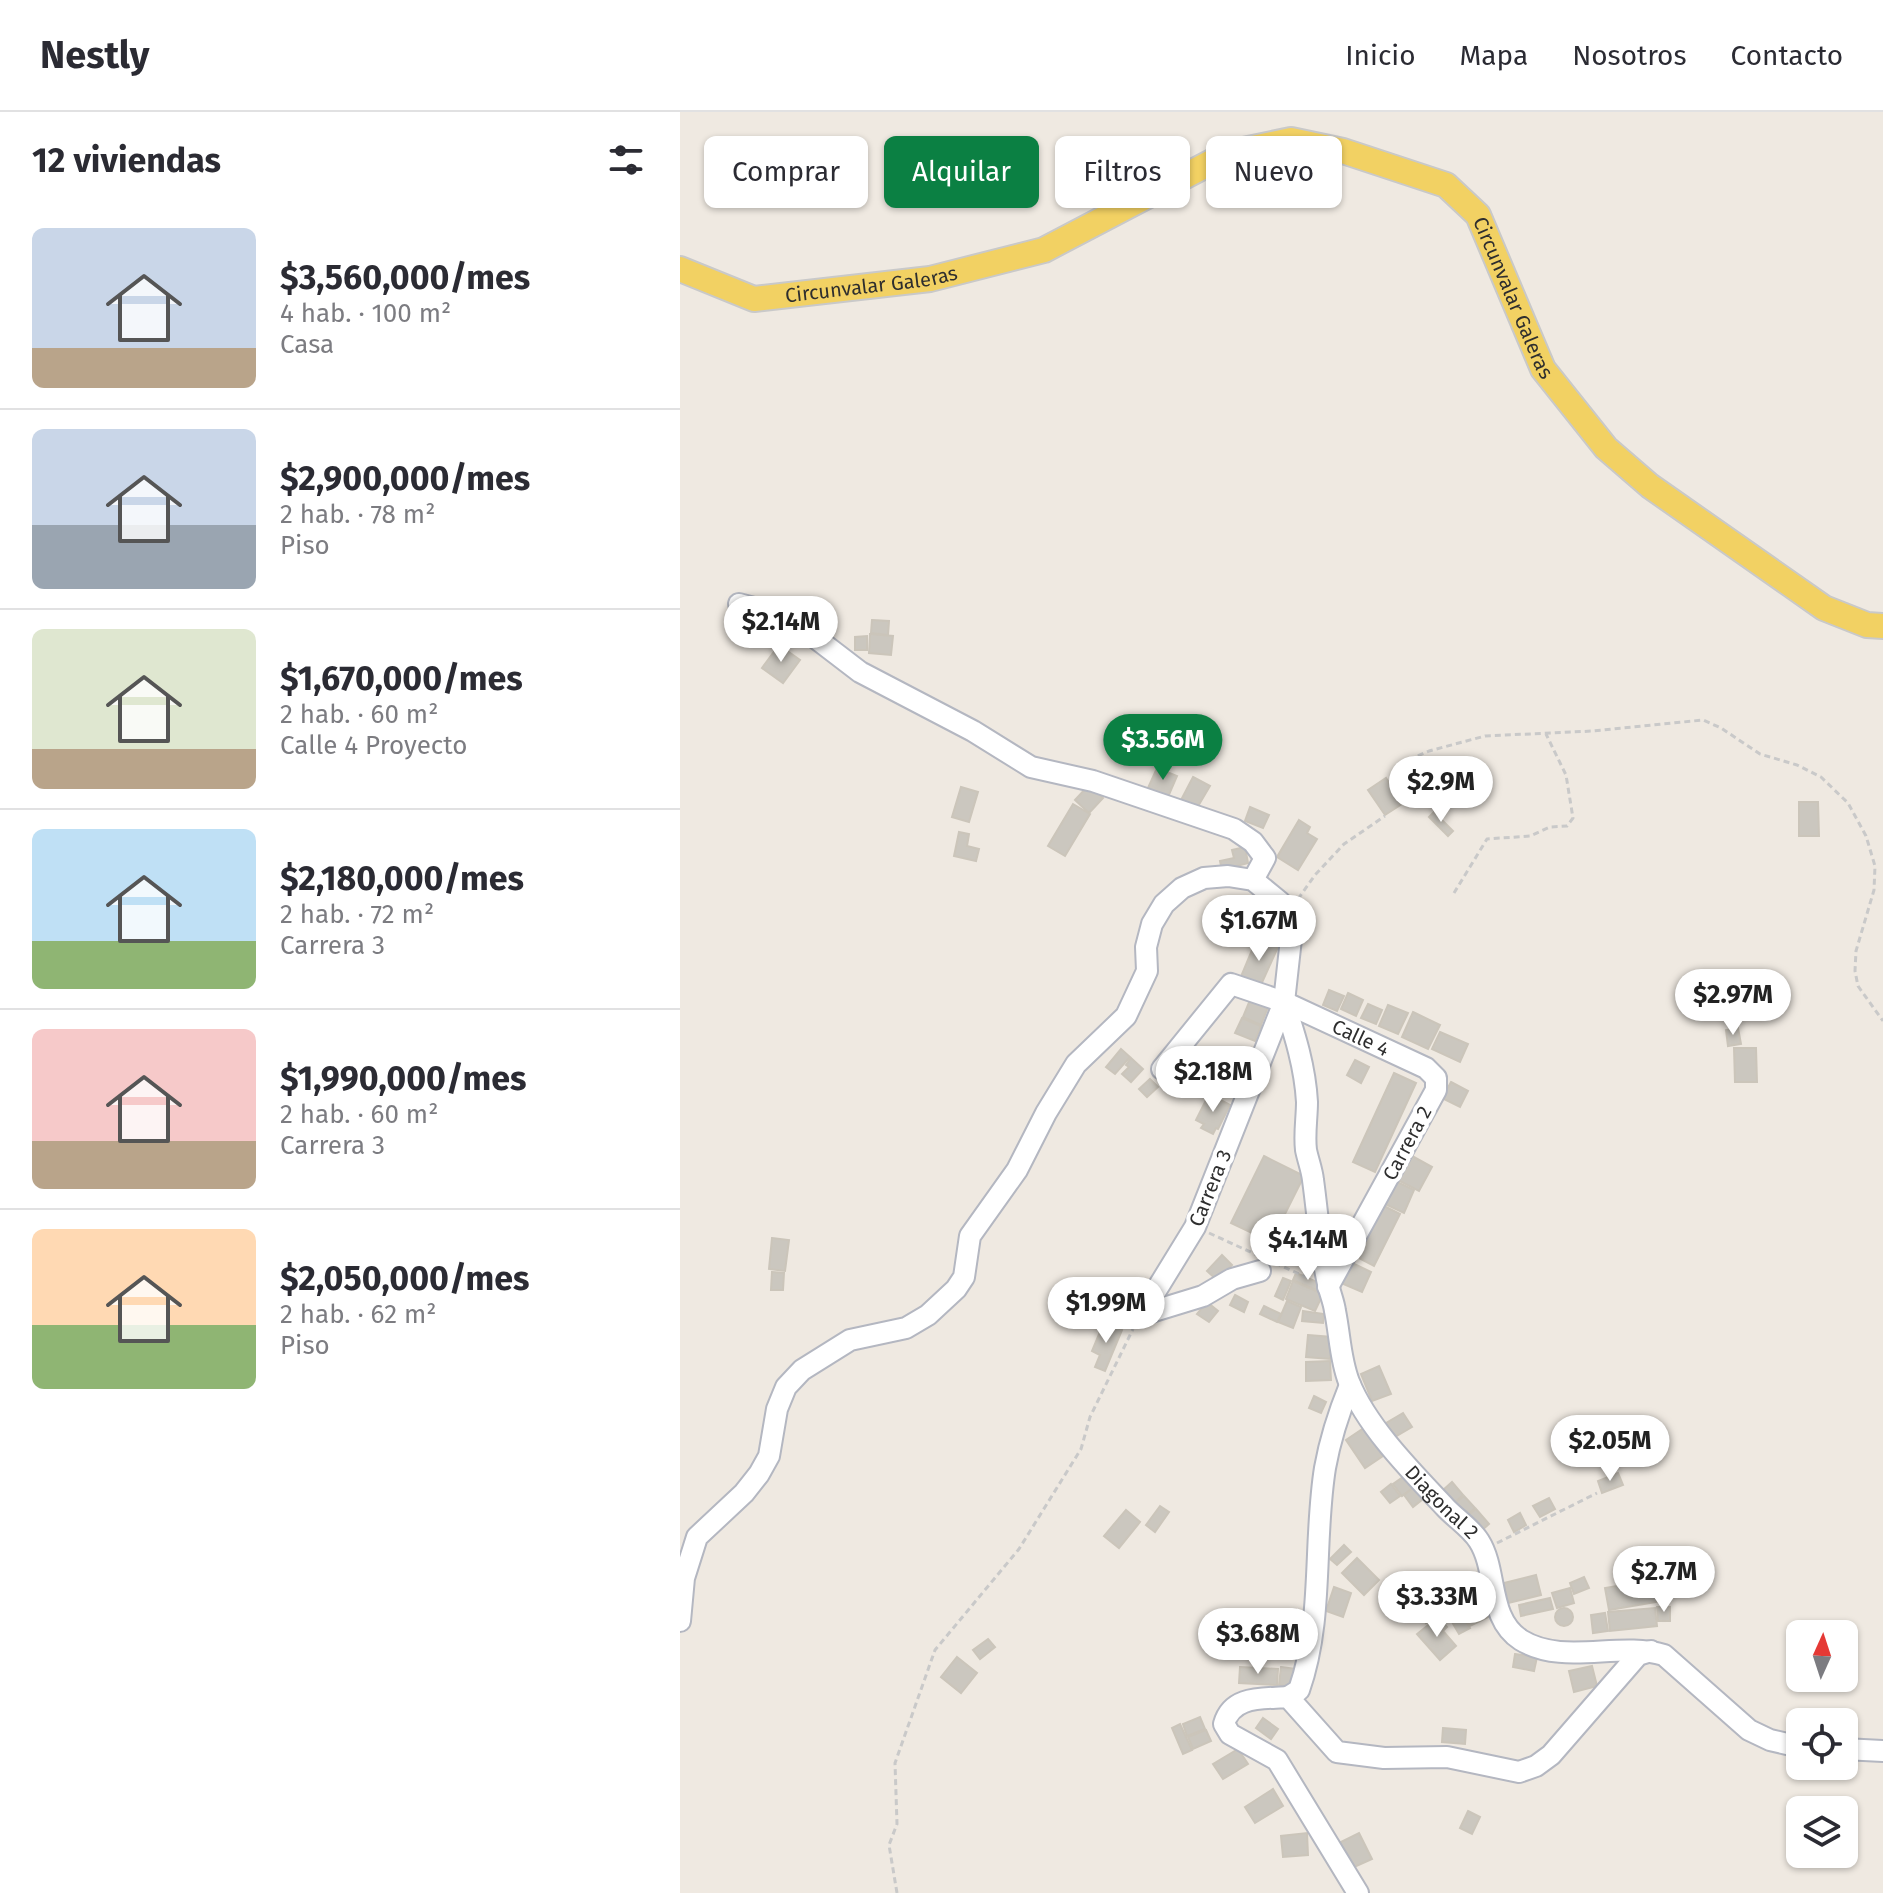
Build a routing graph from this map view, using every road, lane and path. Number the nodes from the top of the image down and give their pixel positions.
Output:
1 (680, 269) edge
2 (739, 604) dead end
3 (1883, 626) edge
4 (1546, 734) junction
5 (1393, 772) dead end
6 (1385, 816) dead end
7 (1253, 880) junction
8 (1454, 893) dead end
9 (1287, 916) junction
10 (1284, 1002) junction
11 (1883, 1021) edge
12 (1162, 1069) dead end
13 (1436, 1078) joint
14 (1260, 1271) dead end
15 (1328, 1287) junction
16 (1141, 1315) junction
17 (1350, 1385) junction
18 (1597, 1493) dead end
19 (1482, 1549) junction
20 (680, 1621) edge
21 (1651, 1651) junction
22 (1288, 1697) junction
23 (1786, 1744) edge
24 (1858, 1750) edge
25 (1883, 1751) edge
26 (897, 1893) edge
27 (1358, 1893) edge

1 - 3 main road, Circunvalar Galeras
2 - 7 street
4 - 5 path
4 - 8 path
4 - 11 path
6 - 9 path
7 - 9 street
7 - 20 street
9 - 10 street, Carrera 3
10 - 12 street, Calle 4
10 - 13 street, Calle 4
10 - 15 street
10 - 16 street, Carrera 3
13 - 15 street, Carrera 2
14 - 16 street
15 - 17 street
16 - 26 path
17 - 19 street, Diagonal 2
17 - 22 street
18 - 19 path
19 - 21 street, Diagonal 2
21 - 22 street
21 - 23 street
22 - 27 street
24 - 25 street

